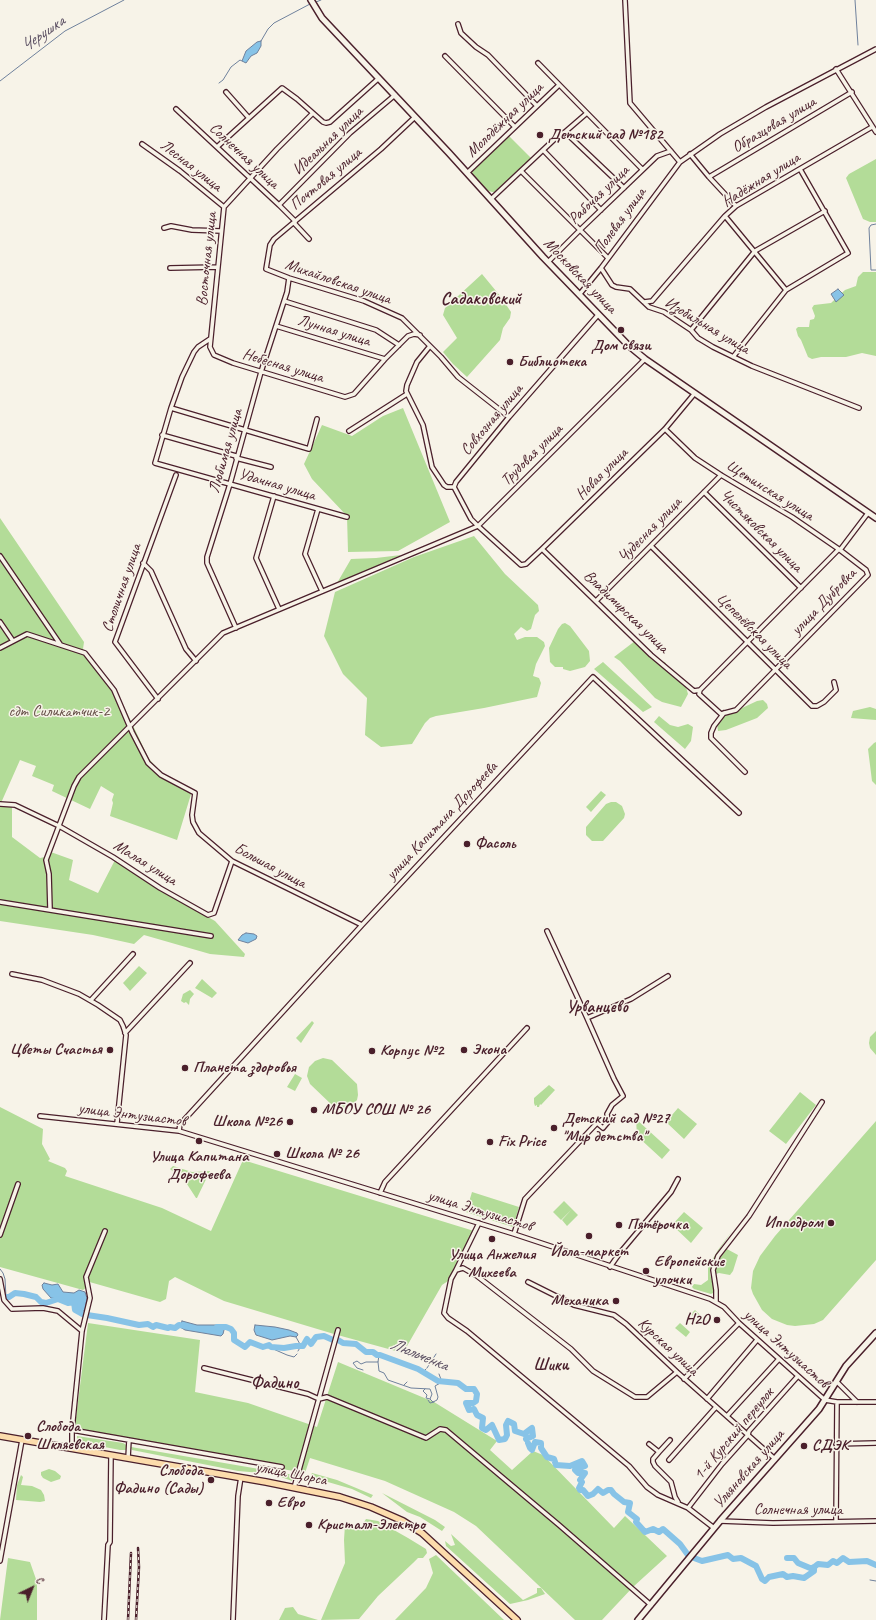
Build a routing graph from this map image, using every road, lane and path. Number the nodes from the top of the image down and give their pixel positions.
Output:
1 (311, 0) edge
2 (625, 0) edge
3 (458, 24) dead end
4 (876, 49) edge
5 (445, 56) dead end
6 (538, 63) dead end
7 (836, 69) junction
8 (379, 78) junction
9 (559, 85) junction
10 (226, 92) dead end
11 (852, 92) junction
12 (395, 95) junction
13 (536, 105) junction
14 (176, 109) dead end
15 (587, 113) junction
16 (312, 114) junction
17 (415, 117) junction
18 (249, 118) junction
19 (514, 126) junction
20 (872, 127) junction
21 (565, 132) junction
22 (876, 132) edge
23 (142, 144) dead end
24 (217, 148) junction
25 (542, 150) junction
26 (671, 151) junction
27 (690, 154) junction
28 (680, 162) junction
29 (642, 169) junction
30 (800, 169) junction
31 (521, 170) junction
32 (467, 173) junction
33 (709, 177) junction
34 (250, 178) junction
35 (624, 188) junction
36 (491, 199) junction
37 (279, 205) junction
38 (736, 206) junction
39 (224, 207) junction
40 (601, 210) junction
41 (825, 211) junction
42 (726, 216) junction
43 (295, 221) junction
44 (164, 228) dead end
45 (580, 230) junction
46 (221, 232) junction
47 (309, 240) dead end
48 (755, 251) junction
49 (608, 258) junction
50 (548, 262) junction
51 (170, 268) dead end
52 (217, 268) junction
53 (601, 268) junction
54 (266, 269) joint
55 (289, 278) junction
56 (786, 290) junction
57 (579, 295) junction
58 (284, 301) junction
59 (644, 302) junction
60 (598, 315) junction
61 (276, 326) junction
62 (691, 330) junction
63 (420, 335) junction
64 (210, 339) junction
65 (399, 345) junction
66 (430, 346) junction
67 (210, 347) joint
68 (733, 357) junction
69 (385, 359) junction
70 (645, 359) junction
71 (261, 372) junction
72 (694, 393) junction
73 (407, 394) junction
74 (171, 408) junction
75 (859, 408) dead end
76 (509, 417) junction
77 (317, 419) dead end
78 (665, 429) junction
79 (244, 431) junction
80 (349, 431) dead end
81 (162, 435) junction
82 (236, 457) junction
83 (271, 467) dead end
84 (176, 475) dead end
85 (721, 475) junction
86 (230, 484) junction
87 (454, 486) junction
88 (704, 492) junction
89 (274, 496) junction
90 (318, 509) junction
91 (868, 513) junction
92 (347, 517) dead end
93 (876, 518) edge
94 (478, 526) junction
95 (651, 546) junction
96 (542, 550) junction
97 (840, 550) junction
98 (0, 556) edge
99 (143, 563) junction
100 (866, 570) joint
101 (801, 588) junction
102 (322, 592) junction
103 (596, 601) junction
104 (279, 609) junction
105 (0, 622) edge
106 (236, 628) junction
107 (13, 641) junction
108 (748, 642) junction
109 (61, 645) junction
110 (0, 648) edge
111 (196, 661) junction
112 (775, 670) junction
113 (834, 682) dead end
114 (700, 690) junction
115 (158, 699) junction
116 (724, 713) junction
117 (130, 727) junction
118 (745, 772) dead end
119 (0, 804) edge
120 (739, 813) dead end
121 (59, 826) junction
122 (232, 861) junction
123 (0, 902) edge
124 (50, 909) junction
125 (362, 925) junction
126 (547, 931) dead end
127 (211, 936) dead end
128 (134, 954) dead end
129 (190, 963) dead end
130 (12, 974) dead end
131 (668, 976) dead end
132 (91, 1000) junction
133 (587, 1018) junction
134 (527, 1028) dead end
135 (125, 1033) junction
136 (822, 1102) dead end
137 (40, 1116) dead end
138 (117, 1123) junction
139 (179, 1130) junction
140 (678, 1179) dead end
141 (18, 1184) dead end
142 (380, 1193) junction
143 (479, 1223) junction
144 (105, 1231) dead end
145 (514, 1234) junction
146 (0, 1235) edge
147 (610, 1267) junction
148 (456, 1270) junction
149 (0, 1279) edge
150 (528, 1282) dead end
151 (716, 1302) junction
152 (739, 1323) junction
153 (338, 1330) dead end
154 (82, 1331) junction
155 (876, 1333) edge
156 (757, 1340) junction
157 (778, 1359) junction
158 (204, 1368) dead end
159 (677, 1372) junction
160 (798, 1376) junction
161 (684, 1379) junction
162 (837, 1382) junction
163 (319, 1399) junction
164 (708, 1399) junction
165 (825, 1400) junction
166 (837, 1402) junction
167 (857, 1402) junction
168 (876, 1402) edge
169 (716, 1407) junction
170 (727, 1416) junction
171 (72, 1430) junction
172 (748, 1435) junction
173 (0, 1436) edge
174 (22, 1440) junction
175 (130, 1440) junction
176 (670, 1440) dead end
177 (876, 1442) edge
178 (649, 1444) dead end
179 (836, 1444) junction
180 (72, 1449) junction
181 (659, 1452) junction
182 (112, 1455) junction
183 (128, 1458) junction
184 (775, 1459) junction
185 (669, 1460) dead end
186 (282, 1467) dead end
187 (241, 1477) junction
188 (294, 1488) junction
189 (678, 1502) junction
190 (688, 1508) junction
191 (720, 1521) junction
192 (876, 1521) edge
193 (836, 1522) junction
194 (714, 1528) junction
195 (0, 1561) edge
196 (650, 1604) junction
197 (104, 1620) edge
198 (233, 1620) edge
199 (517, 1620) edge
200 (638, 1620) edge

1 - 8 main road, Московская улица
2 - 26 street
3 - 13 street
4 - 7 street, Полевая улица
5 - 19 street
6 - 9 street
7 - 11 street
7 - 27 street, Полевая улица
8 - 12 main road, Московская улица
8 - 16 street
9 - 13 street, Молодёжная улица
9 - 15 street
10 - 18 street
11 - 20 street
11 - 33 street, Образцовая улица
12 - 17 main road, Московская улица
12 - 37 street, Идеальная улица
13 - 19 street, Молодёжная улица
14 - 24 street, Солнечная улица
15 - 21 street
15 - 29 street
16 - 18 street
16 - 34 street, Восточная улица
17 - 32 main road, Московская улица
17 - 43 street, Почтовая улица
18 - 24 street
19 - 32 street, Молодёжная улица
20 - 22 street
20 - 30 street, Надёжная улица
21 - 25 street
21 - 35 street
23 - 39 street, Лесная улица
24 - 34 street, Солнечная улица
25 - 31 street
25 - 40 street
26 - 28 street
26 - 29 street, Рабочая улица
27 - 28 street, Полевая улица
27 - 33 street
28 - 49 street, Полевая улица
29 - 35 street, Рабочая улица
30 - 38 street, Надёжная улица
30 - 41 street
31 - 36 street
31 - 45 street
32 - 36 main road, Московская улица
33 - 38 street
34 - 37 street, Солнечная улица
34 - 39 street, Восточная улица
35 - 40 street, Рабочая улица
36 - 50 main road, Московская улица
37 - 43 street, Солнечная улица
38 - 42 street, Надёжная улица
39 - 46 street, Восточная улица
40 - 45 street, Рабочая улица
41 - 48 street
41 - 56 street
42 - 48 street
42 - 59 street, Надёжная улица
43 - 47 street, Солнечная улица
43 - 54 street, Почтовая улица
44 - 46 street
45 - 49 street
45 - 50 street, Рабочая улица
46 - 52 street, Восточная улица
48 - 56 street
48 - 62 street
49 - 53 street, Полевая улица
50 - 57 main road, Московская улица
51 - 52 street
52 - 64 street, Восточная улица
53 - 57 street, Полевая улица
53 - 59 street, Изобильная улица
54 - 55 street, Михайловская улица
55 - 58 street, Любимая улица
55 - 63 street, Михайловская улица
56 - 68 street
57 - 60 main road, Московская улица
58 - 61 street, Любимая улица
58 - 65 street
59 - 62 street, Изобильная улица
60 - 70 main road, Московская улица
60 - 76 street, Совхозная улица
61 - 69 street, Лунная улица
61 - 71 street, Любимая улица
62 - 68 street, Изобильная улица
63 - 65 street
63 - 66 street, Михайловская улица
64 - 67 street, Восточная улица
64 - 74 street
65 - 69 street
66 - 73 street
66 - 76 street, Михайловская улица
67 - 71 street, Небесная улица
68 - 75 street, Изобильная улица
69 - 71 street, Небесная улица
70 - 72 main road, Московская улица
70 - 94 street, Трудовая улица
71 - 79 street, Любимая улица
72 - 78 street, Новая улица
72 - 91 main road, Московская улица
73 - 80 street
73 - 87 street
74 - 79 street
74 - 81 street
76 - 87 street, Совхозная улица
77 - 79 street
78 - 85 street, Щетинская улица
78 - 96 street, Новая улица
79 - 82 street, Любимая улица
81 - 82 street
81 - 86 street, Удачная улица
82 - 83 street
82 - 86 street, Любимая улица
84 - 99 street, Столичная улица
85 - 88 street, Чудесная улица
85 - 97 street, Щетинская улица
86 - 89 street, Удачная улица
86 - 106 street, Любимая улица
87 - 94 street
88 - 95 street, Чудесная улица
88 - 101 street, Чистяковская улица
89 - 90 street, Удачная улица
89 - 104 street
90 - 92 street, Удачная улица
90 - 102 street
91 - 93 main road, Московская улица
91 - 97 street
94 - 96 street, Новая улица
94 - 102 street
95 - 103 street, Чудесная улица
95 - 108 street, Цепелёвская улица
96 - 103 street, Владимирская улица
97 - 100 street, Щетинская улица
97 - 101 street
98 - 109 street
99 - 111 street
99 - 115 street, Столичная улица
100 - 112 street, улица Дубровка
101 - 108 street
102 - 104 street
103 - 114 street, Владимирская улица
104 - 106 street
105 - 107 street
106 - 111 street
107 - 109 street
107 - 110 street
108 - 112 street, Цепелёвская улица
108 - 114 street
109 - 117 street
111 - 115 street
112 - 113 street, Цепелёвская улица
112 - 116 street, улица Дубровка
114 - 116 street
115 - 117 street
116 - 118 street, улица Дубровка
117 - 121 street
117 - 122 street, Большая улица
119 - 121 street, Малая улица
120 - 125 street, улица Капитана Дорофеева
121 - 122 street, Малая улица
121 - 124 street
122 - 125 street, Большая улица
123 - 124 street
124 - 127 street
125 - 139 street, улица Капитана Дорофеева
126 - 133 street
128 - 132 street
129 - 135 street
130 - 132 street
131 - 133 street
132 - 135 street
133 - 145 street
134 - 142 street
135 - 138 street
136 - 151 street
137 - 138 street, улица Энтузиастов
138 - 139 street, улица Энтузиастов
139 - 142 street, улица Энтузиастов
140 - 147 street
141 - 146 street
142 - 143 street, улица Энтузиастов
143 - 145 street, улица Энтузиастов
143 - 148 street
144 - 154 street
145 - 147 street, улица Энтузиастов
147 - 151 street, улица Энтузиастов
148 - 159 street
148 - 189 street
149 - 154 street
150 - 159 street, Курская улица
151 - 152 street, улица Энтузиастов
152 - 156 street, улица Энтузиастов
152 - 161 street
153 - 163 street
154 - 171 street
155 - 162 main road, Ульяновская улица
156 - 157 street, улица Энтузиастов
156 - 164 street
157 - 160 street, улица Энтузиастов
157 - 170 street
158 - 163 street
159 - 161 street, Курская улица
160 - 165 street, улица Энтузиастов
160 - 172 street, 1-й Курский переулок
161 - 164 street, Курская улица
162 - 165 main road, Ульяновская улица
162 - 167 street
163 - 188 street
163 - 196 street
164 - 169 street, Курская улица
165 - 166 street, улица Энтузиастов
165 - 184 main road, Ульяновская улица
166 - 167 street, улица Энтузиастов
166 - 179 street
167 - 168 street, улица Энтузиастов
169 - 170 street, Курская улица
169 - 185 street
170 - 172 street, Курская улица
171 - 175 street
171 - 180 street
172 - 184 street, Курская улица
172 - 190 street, 1-й Курский переулок
173 - 174 main road, улица Щорса
174 - 180 main road, улица Щорса
174 - 195 street
175 - 183 street
175 - 186 street
176 - 181 street
177 - 179 street
178 - 181 street
179 - 193 street
180 - 182 main road, улица Щорса
181 - 189 street
182 - 183 main road, улица Щорса
182 - 197 street
183 - 187 main road, улица Щорса
184 - 191 main road, Ульяновская улица
187 - 188 main road, улица Щорса
187 - 198 street
188 - 199 main road, улица Щорса
189 - 190 street
190 - 194 street
191 - 193 street, Солнечная улица
191 - 194 main road, Ульяновская улица
192 - 193 street, Солнечная улица
194 - 196 main road, Ульяновская улица
196 - 200 main road, Ульяновская улица

